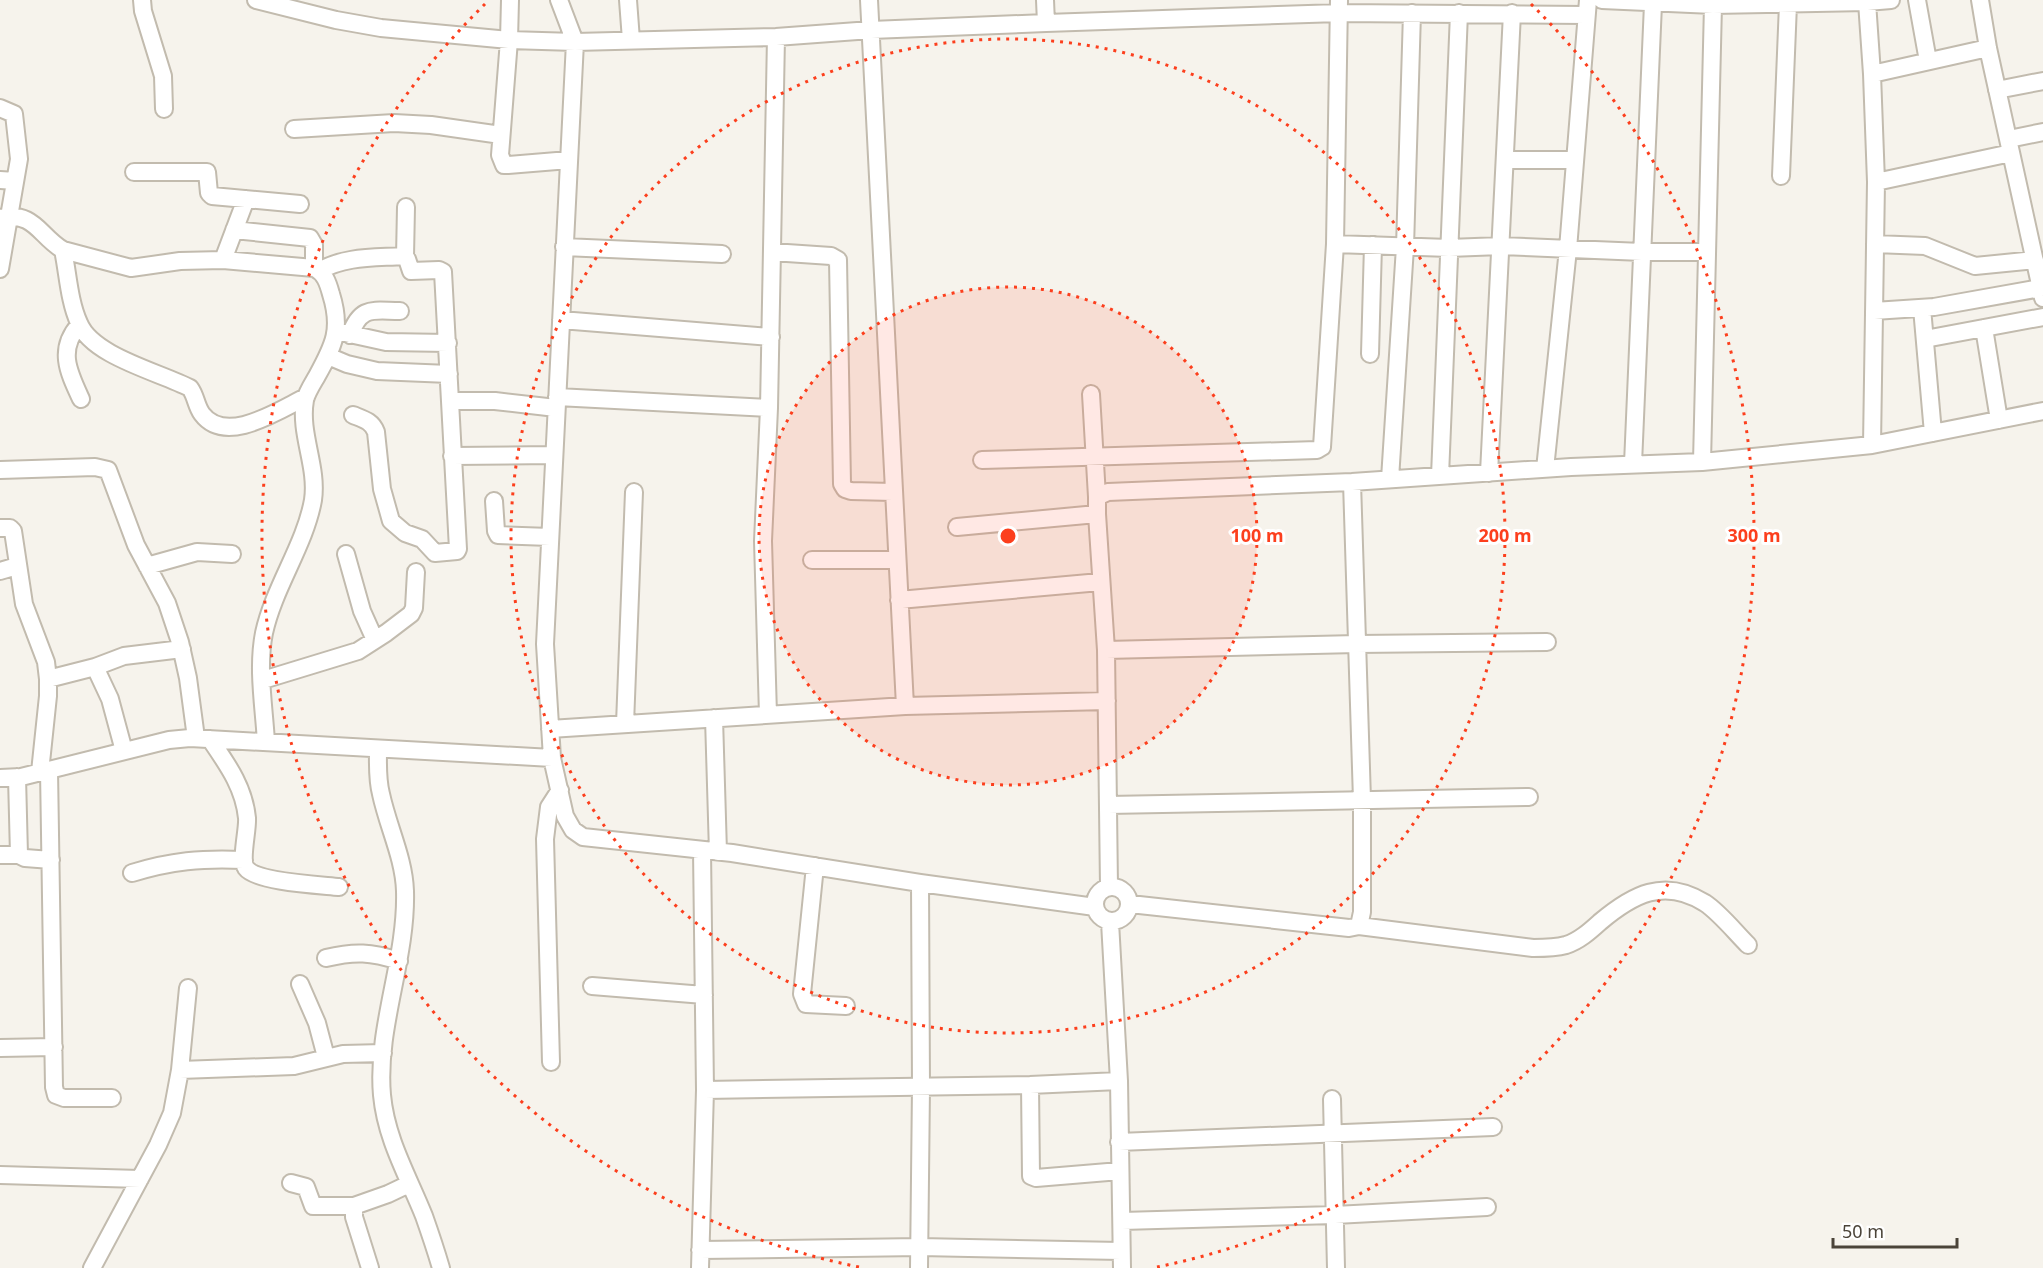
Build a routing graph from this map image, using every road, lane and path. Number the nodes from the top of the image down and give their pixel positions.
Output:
1 (142, 0) edge
2 (256, 0) edge
3 (510, 0) edge
4 (559, 0) edge
5 (628, 0) edge
6 (869, 0) edge
7 (1045, 0) edge
8 (1602, 0) edge
9 (1891, 0) edge
10 (1917, 0) edge
11 (1980, 0) edge
12 (1688, 2) edge
13 (1867, 2) junction
14 (1653, 4) junction
15 (1788, 4) junction
16 (1713, 5) junction
17 (1339, 7) edge
18 (1587, 7) edge
19 (1468, 8) edge
20 (1412, 13) junction
21 (1512, 13) junction
22 (1046, 23) junction
23 (871, 30) junction
24 (776, 37) junction
25 (509, 40) junction
26 (631, 40) junction
27 (575, 42) junction
28 (1988, 48) junction
29 (1928, 61) junction
30 (1872, 74) junction
31 (2043, 81) edge
32 (1997, 90) junction
33 (0, 108) edge
34 (164, 109) dead end
35 (294, 129) dead end
36 (2043, 132) edge
37 (501, 135) junction
38 (2010, 146) junction
39 (569, 160) junction
40 (1505, 160) junction
41 (1575, 160) junction
42 (135, 172) dead end
43 (1780, 176) dead end
44 (8, 180) edge
45 (1876, 182) junction
46 (246, 199) junction
47 (300, 204) dead end
48 (406, 207) dead end
49 (5, 217) edge
50 (234, 230) junction
51 (1335, 244) junction
52 (1875, 244) junction
53 (1373, 246) junction
54 (1502, 246) junction
55 (564, 247) junction
56 (1405, 247) junction
57 (1449, 248) junction
58 (1568, 249) junction
59 (63, 250) junction
60 (772, 252) junction
61 (1642, 252) junction
62 (1707, 252) junction
63 (2037, 252) edge
64 (722, 254) dead end
65 (405, 257) junction
66 (223, 260) junction
67 (0, 269) edge
68 (317, 269) junction
69 (2042, 293) edge
70 (1922, 308) junction
71 (400, 311) dead end
72 (1874, 311) junction
73 (2043, 317) edge
74 (561, 320) junction
75 (79, 325) junction
76 (1984, 328) junction
77 (343, 333) junction
78 (771, 337) junction
79 (1925, 339) junction
80 (448, 343) junction
81 (1370, 354) dead end
82 (328, 356) junction
83 (449, 374) junction
84 (1091, 394) dead end
85 (306, 397) junction
86 (81, 399) dead end
87 (450, 401) junction
88 (557, 402) junction
89 (769, 408) junction
90 (2043, 411) edge
91 (352, 415) dead end
92 (1999, 420) junction
93 (1933, 433) junction
94 (1872, 446) junction
95 (554, 455) junction
96 (452, 456) junction
97 (1094, 456) junction
98 (982, 460) dead end
99 (1702, 462) junction
100 (1633, 464) junction
101 (1545, 469) junction
102 (0, 470) edge
103 (1489, 473) junction
104 (1440, 476) junction
105 (1390, 479) junction
106 (1352, 482) junction
107 (634, 492) dead end
108 (893, 492) junction
109 (494, 501) dead end
110 (1097, 505) junction
111 (957, 527) dead end
112 (0, 528) edge
113 (550, 537) junction
114 (232, 554) dead end
115 (346, 555) dead end
116 (812, 560) dead end
117 (897, 560) junction
118 (17, 566) junction
119 (147, 566) junction
120 (0, 571) edge
121 (416, 572) dead end
122 (1100, 582) junction
123 (899, 600) junction
124 (375, 640) junction
125 (1547, 642) dead end
126 (1357, 644) junction
127 (182, 649) junction
128 (1106, 650) junction
129 (95, 667) junction
130 (48, 679) junction
131 (263, 680) junction
132 (1107, 701) junction
133 (905, 706) junction
134 (768, 715) junction
135 (714, 718) junction
136 (625, 724) junction
137 (550, 729) junction
138 (203, 739) junction
139 (266, 742) junction
140 (378, 749) junction
141 (124, 751) junction
142 (552, 758) junction
143 (44, 771) junction
144 (8, 778) edge
145 (560, 790) junction
146 (1529, 797) dead end
147 (1362, 800) junction
148 (1108, 805) junction
149 (710, 851) junction
150 (0, 855) edge
151 (19, 855) junction
152 (51, 860) junction
153 (243, 860) junction
154 (815, 866) junction
155 (132, 873) dead end
156 (920, 883) junction
157 (339, 887) dead end
158 (1109, 887) junction
159 (1130, 904) junction
160 (1095, 907) junction
161 (1110, 922) junction
162 (1359, 926) junction
163 (1748, 945) dead end
164 (326, 958) dead end
165 (399, 961) junction
166 (300, 984) dead end
167 (592, 986) dead end
168 (188, 988) dead end
169 (704, 995) junction
170 (846, 1006) dead end
171 (54, 1047) junction
172 (0, 1048) edge
173 (383, 1053) junction
174 (326, 1057) junction
175 (551, 1062) dead end
176 (180, 1070) junction
177 (1119, 1081) junction
178 (1030, 1085) junction
179 (921, 1087) junction
180 (705, 1090) junction
181 (112, 1098) dead end
182 (1332, 1099) dead end
183 (1493, 1127) dead end
184 (1332, 1134) junction
185 (1119, 1142) junction
186 (1120, 1171) junction
187 (0, 1175) edge
188 (140, 1179) junction
189 (291, 1183) dead end
190 (410, 1184) junction
191 (354, 1206) junction
192 (1487, 1207) dead end
193 (1335, 1215) junction
194 (1122, 1221) junction
195 (920, 1247) junction
196 (700, 1250) junction
197 (1122, 1260) edge
198 (96, 1266) edge
199 (370, 1268) edge
200 (441, 1268) edge
201 (700, 1268) edge
202 (920, 1268) edge
203 (1336, 1268) edge

1 - 34 street
2 - 25 street
3 - 25 street
4 - 27 street
5 - 26 street
6 - 23 street
7 - 22 street
8 - 14 street
9 - 13 street
10 - 29 street
11 - 28 street
12 - 14 street
12 - 16 street
13 - 15 street
13 - 30 street
14 - 61 street
15 - 16 street
15 - 43 street
16 - 62 street
17 - 20 street
17 - 22 street
17 - 51 street
18 - 21 street
18 - 41 street
19 - 20 street
19 - 21 street
19 - 57 street
20 - 56 street
21 - 40 street
22 - 23 street
23 - 24 street
23 - 108 street
24 - 26 street
24 - 60 street
25 - 27 street
25 - 37 street
26 - 27 street
27 - 39 street
28 - 29 street
28 - 32 street
29 - 30 street
30 - 45 street
31 - 32 street
32 - 38 street
33 - 44 street
35 - 37 street
36 - 38 street
37 - 39 street
38 - 45 street
38 - 63 street
39 - 55 street
40 - 41 street
40 - 54 street
41 - 58 street
42 - 46 street
44 - 49 street
45 - 52 street
46 - 47 street
46 - 50 street
48 - 65 street
49 - 59 street
49 - 67 street
50 - 66 street
50 - 68 street
51 - 53 street
51 - 97 street
52 - 63 street
52 - 72 street
53 - 56 street
53 - 81 street
54 - 57 street
54 - 58 street
54 - 103 street
55 - 64 street
55 - 74 street
56 - 57 street
56 - 105 street
57 - 104 street
58 - 61 street
58 - 101 street
59 - 66 street
59 - 75 street
60 - 78 street
60 - 108 street
61 - 62 street
61 - 100 street
62 - 99 street
63 - 69 street
65 - 68 street
65 - 80 street
66 - 68 street
68 - 77 street
69 - 70 street
70 - 72 street
70 - 79 street
71 - 77 street
72 - 94 street
73 - 76 street
74 - 78 street
74 - 88 street
75 - 85 street
75 - 86 street
76 - 79 street
76 - 92 street
77 - 80 street
77 - 82 street
78 - 89 street
79 - 93 street
80 - 83 street
82 - 83 street
82 - 85 street
83 - 87 street
84 - 97 street
85 - 131 street
87 - 88 street
87 - 96 street
88 - 89 street
88 - 95 street
89 - 134 street
90 - 92 street
91 - 96 street
92 - 93 street
93 - 94 street
94 - 99 street
95 - 96 street
95 - 113 street
97 - 98 street
97 - 110 street
99 - 100 street
100 - 101 street
101 - 103 street
102 - 119 street
103 - 104 street
104 - 105 street
105 - 106 street
106 - 110 street
106 - 126 street
107 - 136 street
108 - 117 street
109 - 113 street
110 - 111 street
110 - 122 street
112 - 118 street
113 - 137 street
114 - 119 street
115 - 124 street
116 - 117 street
117 - 123 street
118 - 120 street
118 - 130 street
119 - 127 street
121 - 124 street
122 - 123 street
122 - 128 street
123 - 133 street
124 - 131 street
125 - 126 street
126 - 128 street
126 - 147 street
127 - 129 street
127 - 138 street
128 - 132 street
129 - 130 street
129 - 141 street
130 - 143 street
131 - 139 street
132 - 133 street
132 - 148 street
133 - 134 street
134 - 135 street
135 - 136 street
135 - 149 street
136 - 137 street
137 - 142 street
138 - 139 street
138 - 141 street
138 - 153 street
139 - 140 street
140 - 142 street
140 - 165 street
141 - 143 street
142 - 145 street
143 - 144 street
143 - 152 street
144 - 151 street
145 - 149 street
145 - 175 street
146 - 147 street
147 - 148 street
147 - 162 street
148 - 158 street
149 - 154 street
149 - 169 street
150 - 151 street
151 - 152 street
152 - 171 street
153 - 155 street
153 - 157 street
154 - 156 street
154 - 170 street
156 - 160 street
156 - 179 street
158 - 159 street
158 - 160 street
159 - 161 street
159 - 162 street
160 - 161 street
161 - 177 street
162 - 163 street
164 - 165 street
165 - 173 street
166 - 174 street
167 - 169 street
168 - 176 street
169 - 180 street
171 - 172 street
171 - 181 street
173 - 174 street
173 - 190 street
174 - 176 street
176 - 188 street
177 - 178 street
177 - 185 street
178 - 179 street
178 - 186 street
179 - 180 street
179 - 195 street
180 - 196 street
182 - 184 street
183 - 184 street
184 - 185 street
184 - 193 street
185 - 186 street
186 - 194 street
187 - 188 street
188 - 198 street
189 - 191 street
190 - 191 street
190 - 200 street
191 - 199 street
192 - 193 street
193 - 194 street
193 - 203 street
194 - 197 street
195 - 196 street
195 - 197 street
195 - 202 street
196 - 201 street

